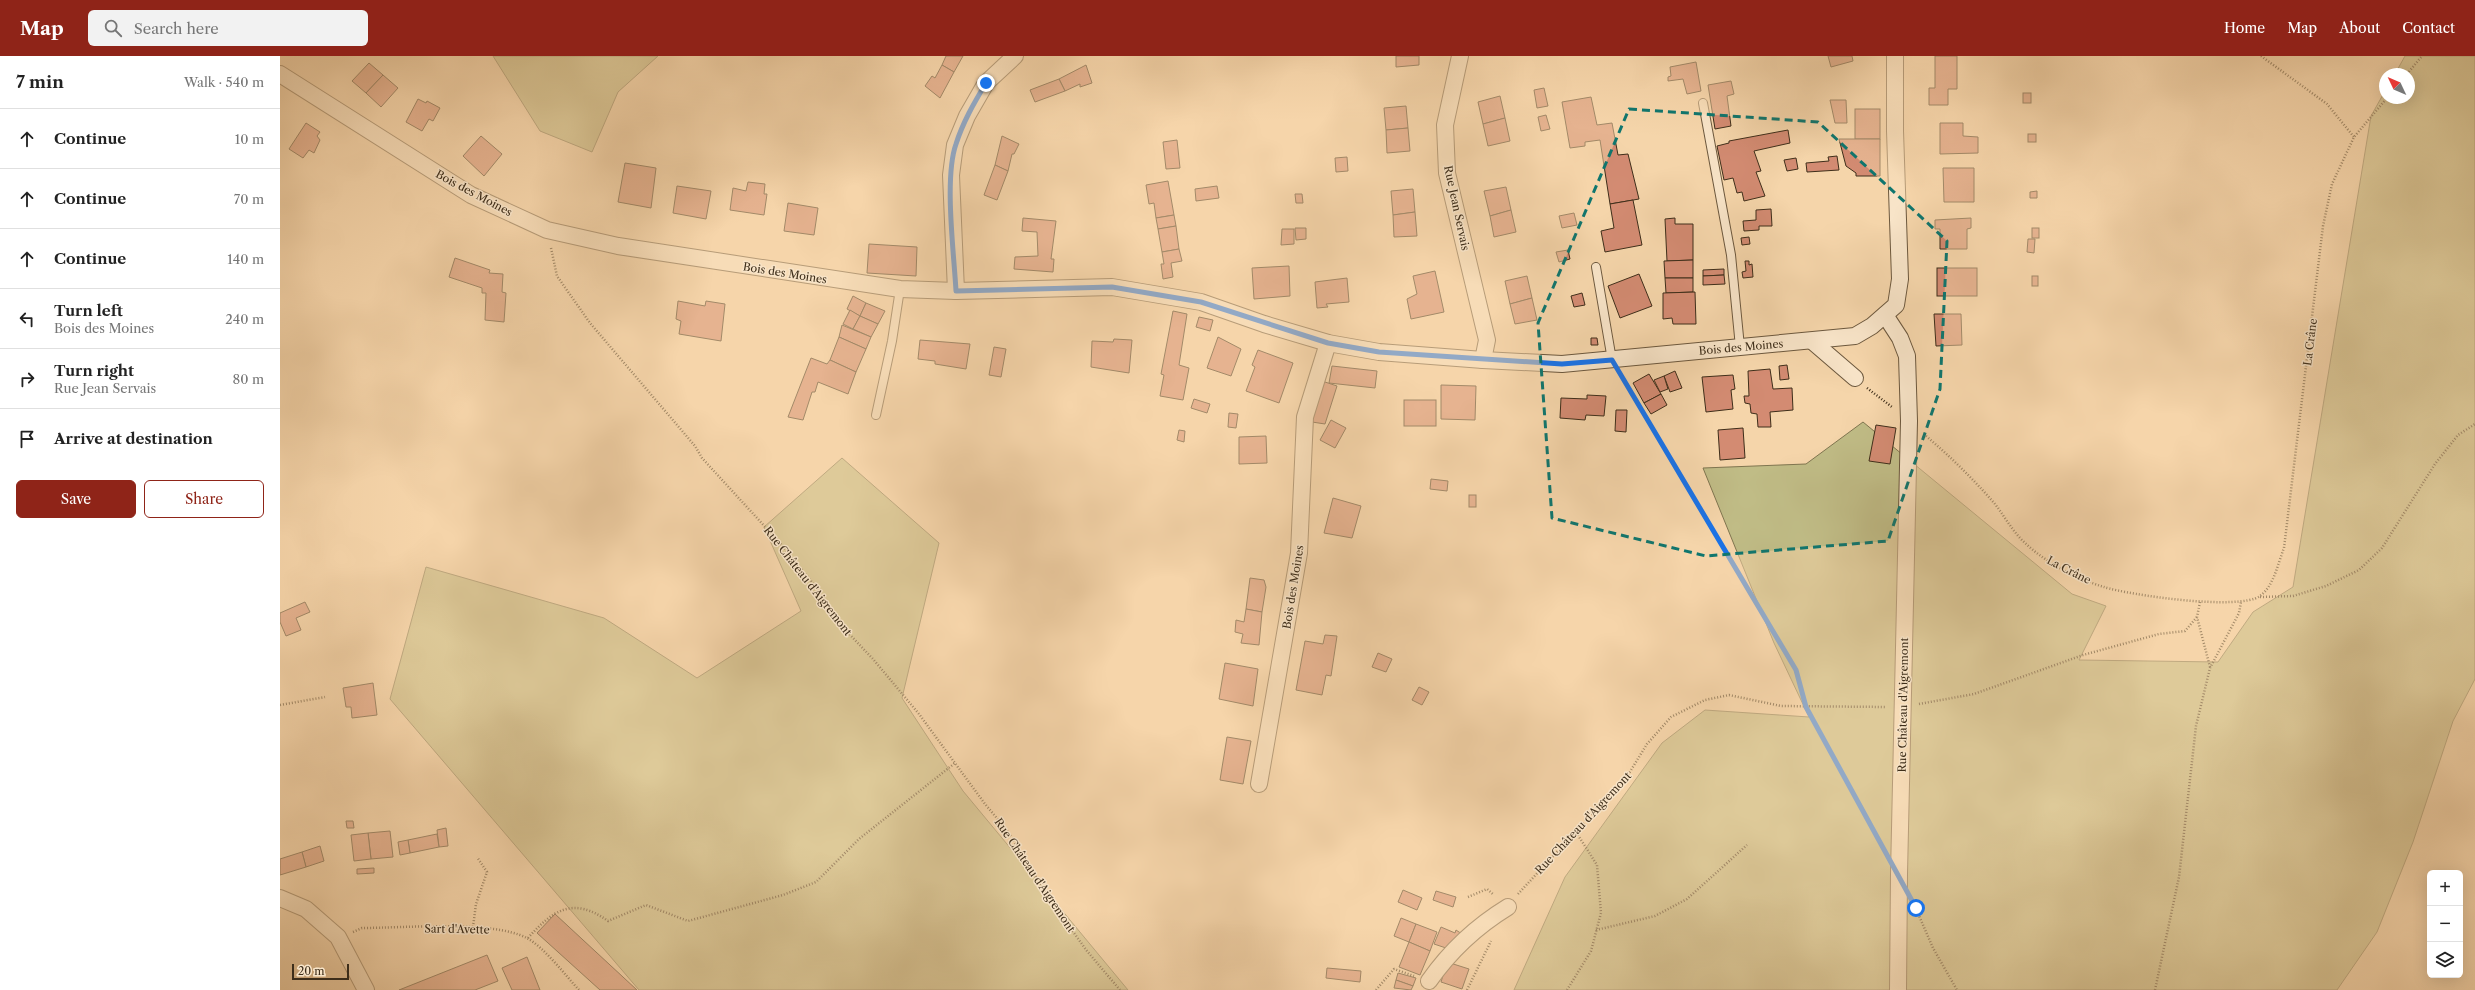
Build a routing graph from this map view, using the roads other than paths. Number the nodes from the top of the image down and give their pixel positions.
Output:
1 (1015, 56) edge
2 (1460, 56) edge
3 (1895, 56) edge
4 (280, 74) edge
5 (1703, 103) dead end
6 (1596, 267) dead end
7 (900, 289) junction
8 (956, 291) junction
9 (1886, 316) junction
10 (1812, 341) junction
11 (1328, 343) junction
12 (1740, 347) junction
13 (1483, 360) junction
14 (1612, 360) junction
15 (1855, 378) road end
16 (876, 415) dead end
17 (1259, 784) dead end
18 (280, 898) edge
19 (1508, 907) road end
20 (1429, 980) dead end
21 (366, 990) edge
22 (1898, 990) edge

1 - 8 street
2 - 13 street, Rue Jean Servais
3 - 9 street, Bois des Moines
4 - 7 street, Bois des Moines
5 - 12 lane
6 - 14 lane
7 - 8 street, Bois des Moines
7 - 16 lane
8 - 11 street, Bois des Moines
9 - 10 street, Bois des Moines
9 - 22 street, Rue Château d'Aigremont
10 - 12 street, Bois des Moines
10 - 15 street
11 - 13 street, Bois des Moines
11 - 17 street, Bois des Moines
12 - 14 street, Bois des Moines
13 - 14 street, Bois des Moines
18 - 21 street
19 - 20 street

